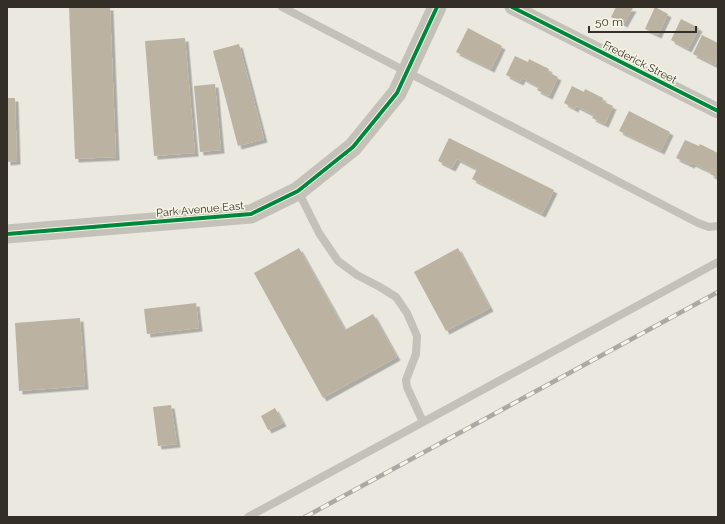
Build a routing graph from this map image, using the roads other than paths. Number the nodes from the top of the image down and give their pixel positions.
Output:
1 (282, 7) edge
2 (437, 7) edge
3 (512, 7) edge
4 (406, 72) junction
5 (718, 112) edge
6 (298, 191) junction
7 (718, 226) edge
8 (7, 234) edge
9 (718, 262) edge
10 (424, 422) junction
11 (248, 517) edge

1 - 4 lane
2 - 4 street, Park Avenue East
3 - 5 street, Frederick Street
4 - 6 street, Park Avenue East
4 - 7 lane
6 - 8 street, Park Avenue East
6 - 10 lane
9 - 10 lane
10 - 11 lane

